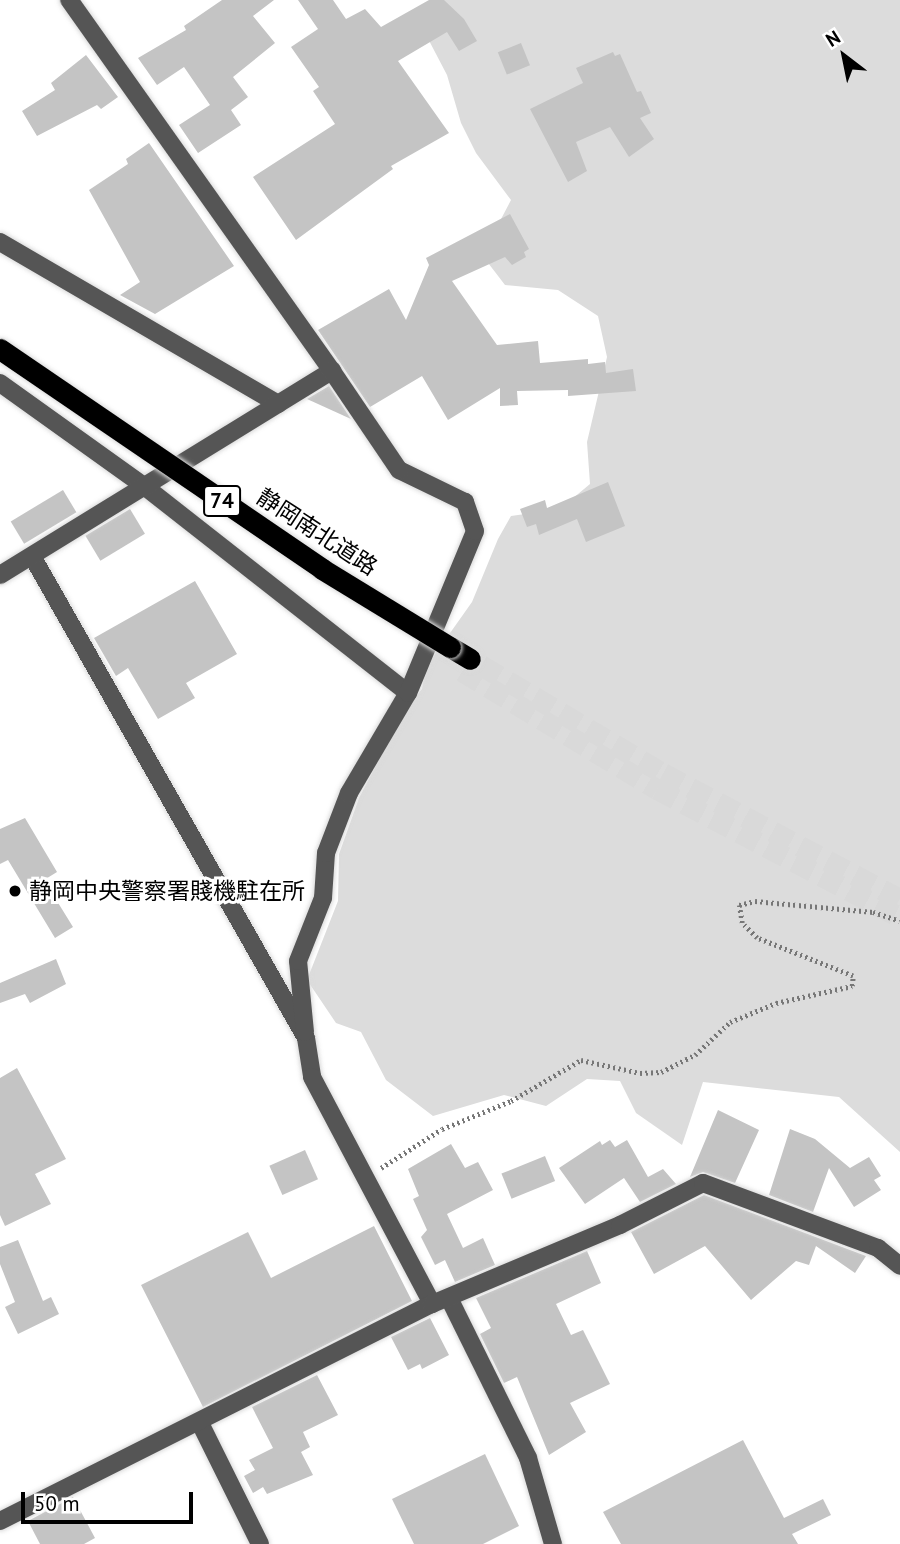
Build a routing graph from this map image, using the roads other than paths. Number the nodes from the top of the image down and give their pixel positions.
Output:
1 (69, 0) edge
2 (0, 242) edge
3 (0, 349) edge
4 (0, 363) edge
5 (332, 371) junction
6 (0, 383) edge
7 (278, 404) junction
8 (144, 486) junction
9 (32, 556) junction
10 (0, 575) edge
11 (446, 653) junction
12 (466, 665) tunnel mouth
13 (408, 693) junction
14 (306, 1038) junction
15 (900, 1266) edge
16 (450, 1300) junction
17 (432, 1304) junction
18 (200, 1423) junction
19 (0, 1521) edge
20 (260, 1544) edge
21 (553, 1544) edge

1 - 5 street
2 - 7 street
3 - 11 highway, 静岡南北道路 / 74, bridge
4 - 11 highway, 静岡南北道路 / 74
5 - 7 street
5 - 13 street
6 - 8 street
7 - 8 street
8 - 9 street
8 - 13 street
9 - 10 street
9 - 14 street
11 - 12 highway, 静岡南北道路 / 74
13 - 14 street
14 - 17 street
15 - 16 street
16 - 17 street
16 - 21 street
17 - 18 street
18 - 19 street
18 - 20 street

